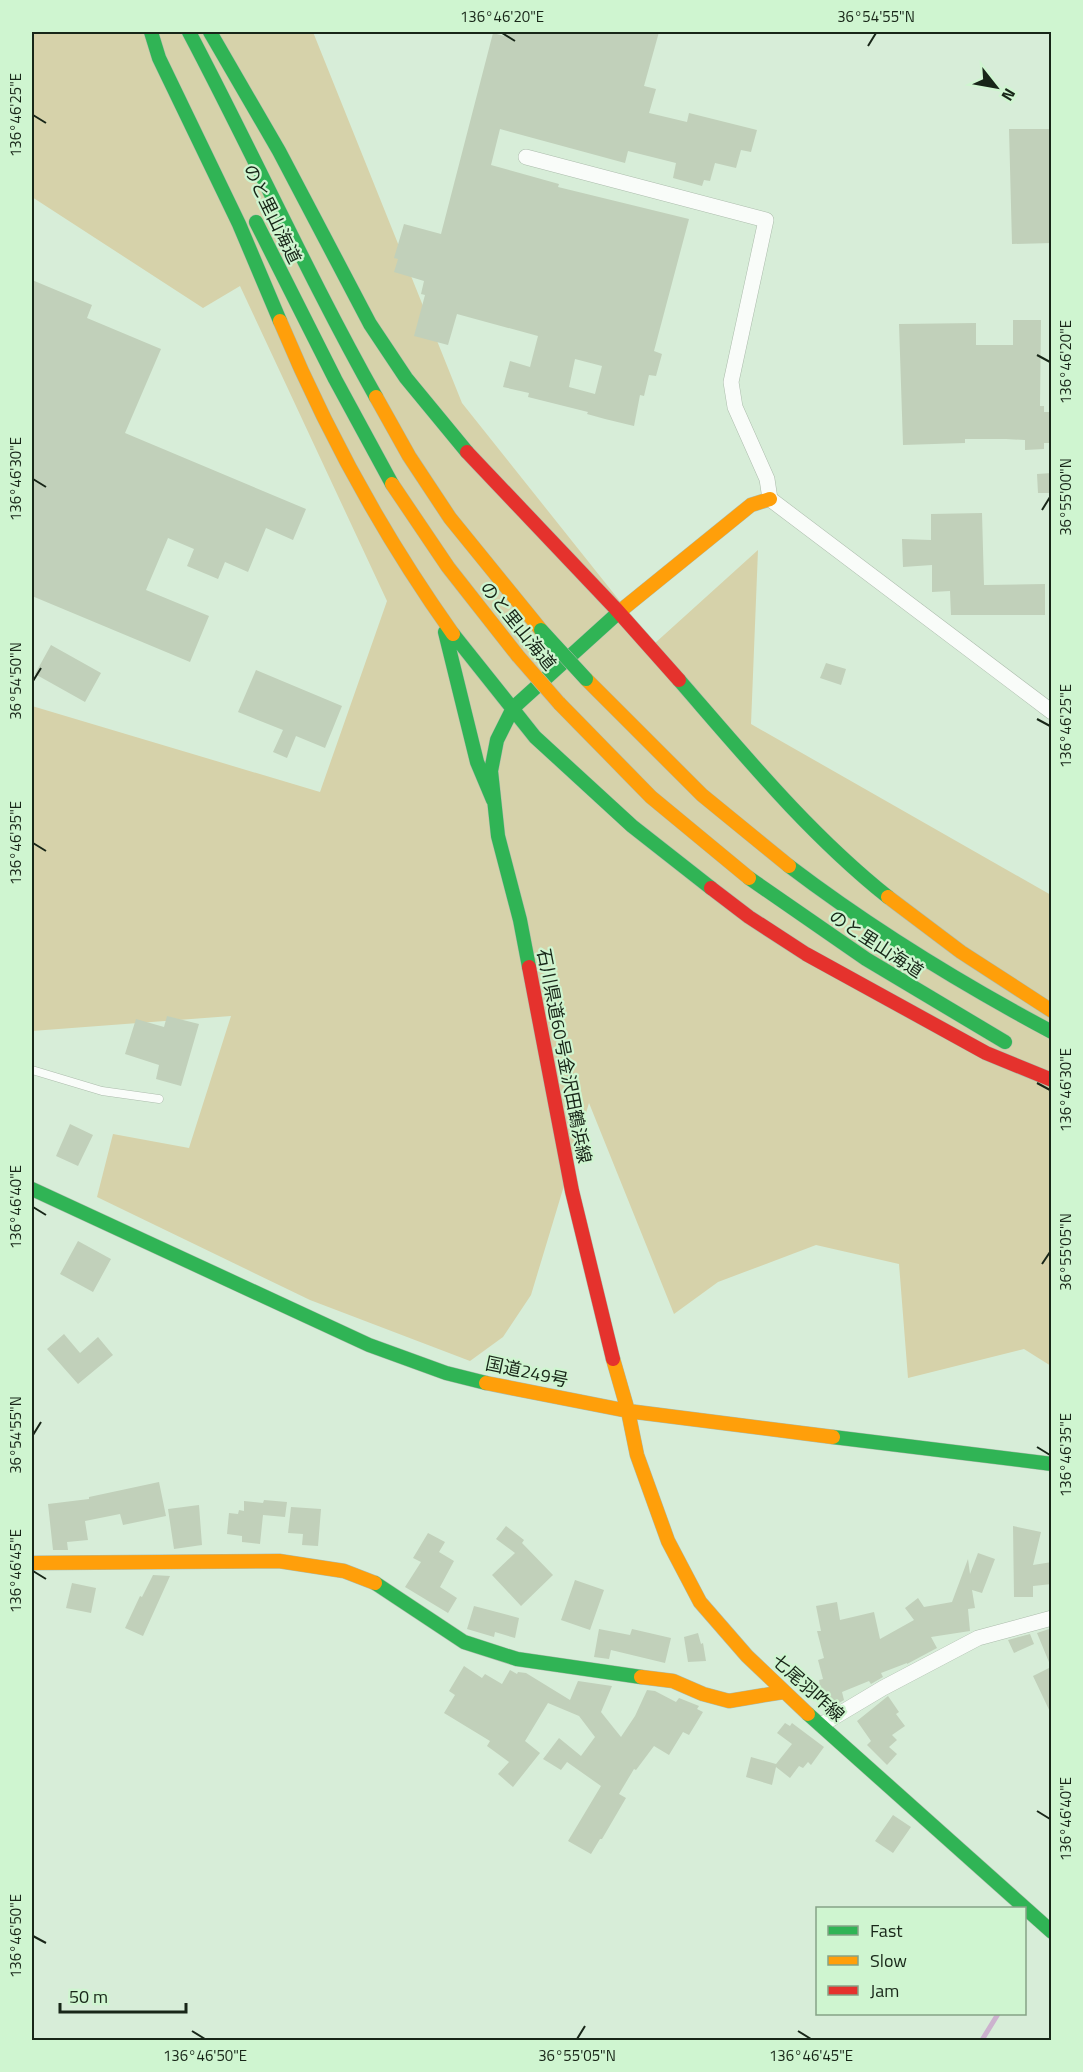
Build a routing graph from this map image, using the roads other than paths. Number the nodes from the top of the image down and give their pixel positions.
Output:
1 (151, 32) edge
2 (157, 32) edge
3 (189, 32) edge
4 (210, 32) edge
5 (198, 107) dead end
6 (526, 157) dead end
7 (251, 211) dead end
8 (770, 500) junction
9 (434, 607) junction
10 (619, 612) junction
11 (513, 708) junction
12 (1052, 712) edge
13 (493, 801) junction
14 (1052, 1011) edge
15 (1052, 1032) edge
16 (1020, 1050) dead end
17 (32, 1070) edge
18 (1052, 1080) edge
19 (159, 1099) dead end
20 (32, 1189) edge
21 (628, 1411) junction
22 (1052, 1464) edge
23 (32, 1563) edge
24 (1052, 1618) edge
25 (783, 1692) junction
26 (822, 1725) junction
27 (1024, 1907) edge
28 (1026, 1909) edge
29 (1052, 1932) edge

1 - 9 main road
2 - 5 main road
3 - 15 main road, のと里山海道, bridge
4 - 10 main road
6 - 8 street
7 - 16 main road, のと里山海道, bridge
8 - 10 main road
8 - 12 street
9 - 11 main road
9 - 13 main road
10 - 11 main road
10 - 14 main road
11 - 13 main road, 石川県道60号金沢田鶴浜線
11 - 18 main road
13 - 21 main road, 石川県道60号金沢田鶴浜線
17 - 19 lane
20 - 21 main road, 国道249号
21 - 22 main road, 国道249号
21 - 25 main road, 七尾羽咋線
23 - 25 main road
24 - 26 street
25 - 26 main road, 七尾羽咋線
26 - 27 main road, 七尾羽咋線
28 - 29 main road, 七尾羽咋線

